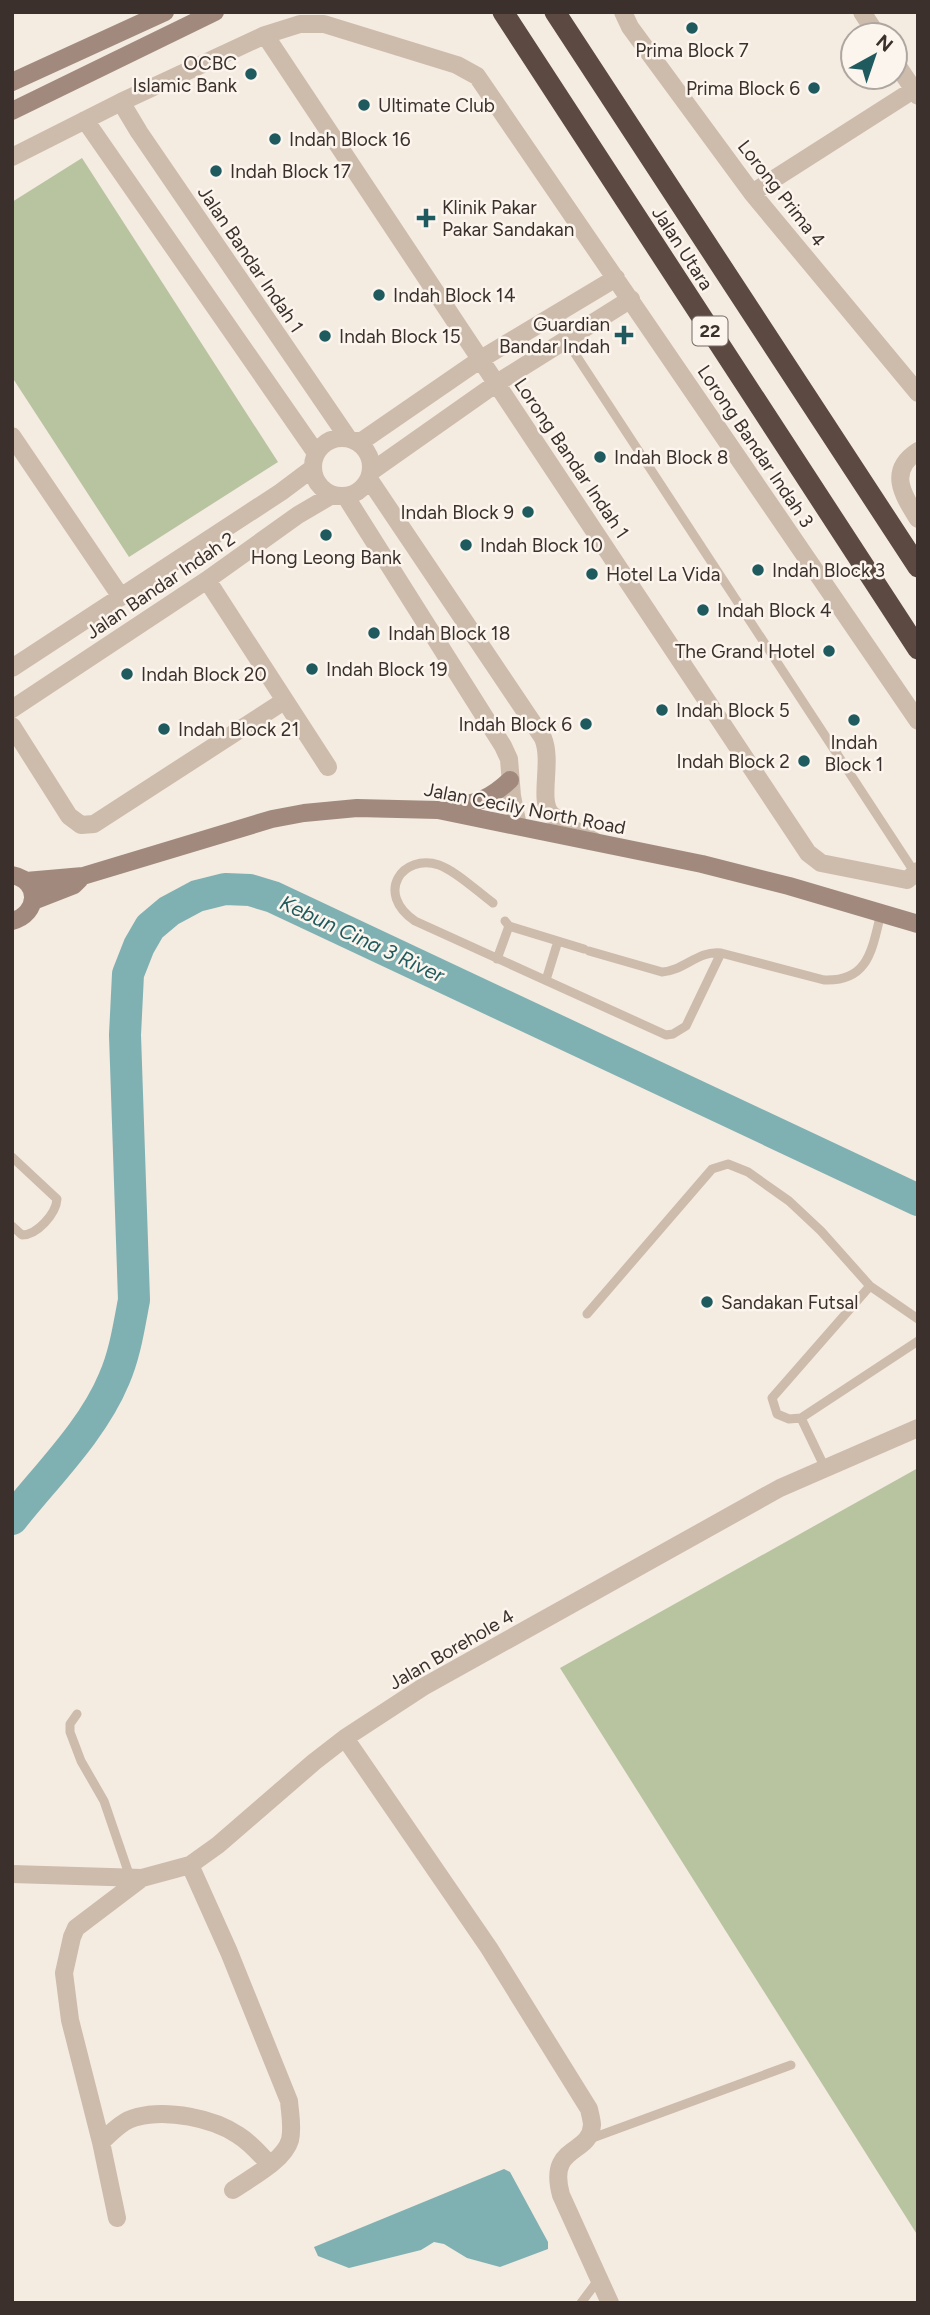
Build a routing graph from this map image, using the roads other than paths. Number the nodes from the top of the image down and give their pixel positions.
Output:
1 (165, 12) edge
2 (215, 12) edge
3 (555, 12) edge
4 (624, 12) edge
5 (502, 14) edge
6 (265, 36) junction
7 (12, 82) edge
8 (916, 91) edge
9 (121, 102) junction
10 (12, 111) edge
11 (85, 121) junction
12 (12, 157) edge
13 (752, 193) junction
14 (616, 278) junction
15 (631, 299) junction
16 (566, 340) junction
17 (481, 359) junction
18 (497, 383) junction
19 (918, 393) edge
20 (12, 436) edge
21 (353, 440) junction
22 (918, 451) edge
23 (314, 460) junction
24 (370, 475) junction
25 (339, 496) junction
26 (918, 519) edge
27 (918, 567) edge
28 (207, 580) junction
29 (121, 597) junction
30 (918, 649) edge
31 (12, 668) edge
32 (284, 701) junction
33 (12, 709) edge
34 (918, 721) edge
35 (12, 726) edge
36 (328, 767) dead end
37 (511, 788) junction
38 (545, 797) junction
39 (438, 810) junction
40 (519, 826) junction
41 (596, 842) junction
42 (17, 875) edge
43 (913, 875) edge
44 (83, 876) junction
45 (33, 901) junction
46 (493, 903) dead end
47 (881, 913) junction
48 (12, 921) edge
49 (918, 924) edge
50 (558, 941) junction
51 (722, 953) junction
52 (497, 958) junction
53 (546, 980) junction
54 (12, 1157) edge
55 (12, 1227) edge
56 (870, 1286) junction
57 (587, 1314) dead end
58 (918, 1319) edge
59 (918, 1341) edge
60 (801, 1418) junction
61 (918, 1428) edge
62 (825, 1468) junction
63 (78, 1714) dead end
64 (345, 1738) junction
65 (190, 1865) junction
66 (12, 1874) edge
67 (136, 1877) junction
68 (791, 2065) dead end
69 (585, 2140) junction
70 (101, 2141) junction
71 (270, 2165) junction
72 (233, 2190) dead end
73 (117, 2218) dead end
74 (599, 2279) junction
75 (580, 2303) edge
76 (610, 2303) edge

1 - 7 main road
2 - 10 main road
3 - 27 highway, Jalan Utara / 22
4 - 13 street, Lorong Prima 4
5 - 30 highway, Jalan Utara / 22
6 - 9 street
6 - 14 street, Lorong Bandar Indah 3
6 - 17 street, Lorong Bandar Indah 1
8 - 13 street
9 - 11 street
9 - 21 street, Jalan Bandar Indah 1
11 - 12 street
11 - 23 street
13 - 19 street, Lorong Prima 4
14 - 15 street, Lorong Bandar Indah 3
14 - 17 street
15 - 16 street
15 - 34 street, Lorong Bandar Indah 3
16 - 18 street
16 - 43 lane
17 - 18 street, Lorong Bandar Indah 1
17 - 21 street
18 - 24 street
18 - 43 street, Lorong Bandar Indah 1
20 - 29 street
21 - 23 street
21 - 24 street
22 - 26 street
23 - 25 street
23 - 29 street, Jalan Bandar Indah 2
24 - 25 street
24 - 38 street
25 - 28 street, Jalan Bandar Indah 2
25 - 37 street
28 - 32 street
28 - 33 street, Jalan Bandar Indah 2
29 - 31 street, Jalan Bandar Indah 2
32 - 35 street
32 - 36 street
37 - 38 street
37 - 39 main road
37 - 40 street
38 - 41 street
39 - 40 main road, Jalan Cecily North Road
39 - 44 main road, Jalan Cecily North Road
40 - 41 main road, Jalan Cecily North Road
41 - 47 main road, Jalan Cecily North Road
42 - 44 main road, Jalan Cecily North Road
42 - 45 main road
44 - 45 main road, Jalan Cecily North Road
45 - 48 main road
46 - 52 lane
47 - 49 main road, Jalan Cecily North Road
47 - 51 lane
50 - 51 lane
50 - 52 lane
50 - 53 lane
51 - 53 lane
52 - 53 lane
54 - 55 lane
56 - 57 lane
56 - 58 lane
56 - 60 lane
59 - 60 lane
60 - 62 lane
61 - 62 street, Jalan Borehole 4
62 - 64 street, Jalan Borehole 4
63 - 67 lane
64 - 65 street, Jalan Borehole 4
64 - 69 street
65 - 67 street, Jalan Borehole 4
65 - 71 street
66 - 67 street, Jalan Borehole 4
67 - 70 street
68 - 69 lane
69 - 74 street
70 - 71 street
70 - 73 street
71 - 72 street
74 - 75 lane
74 - 76 street

